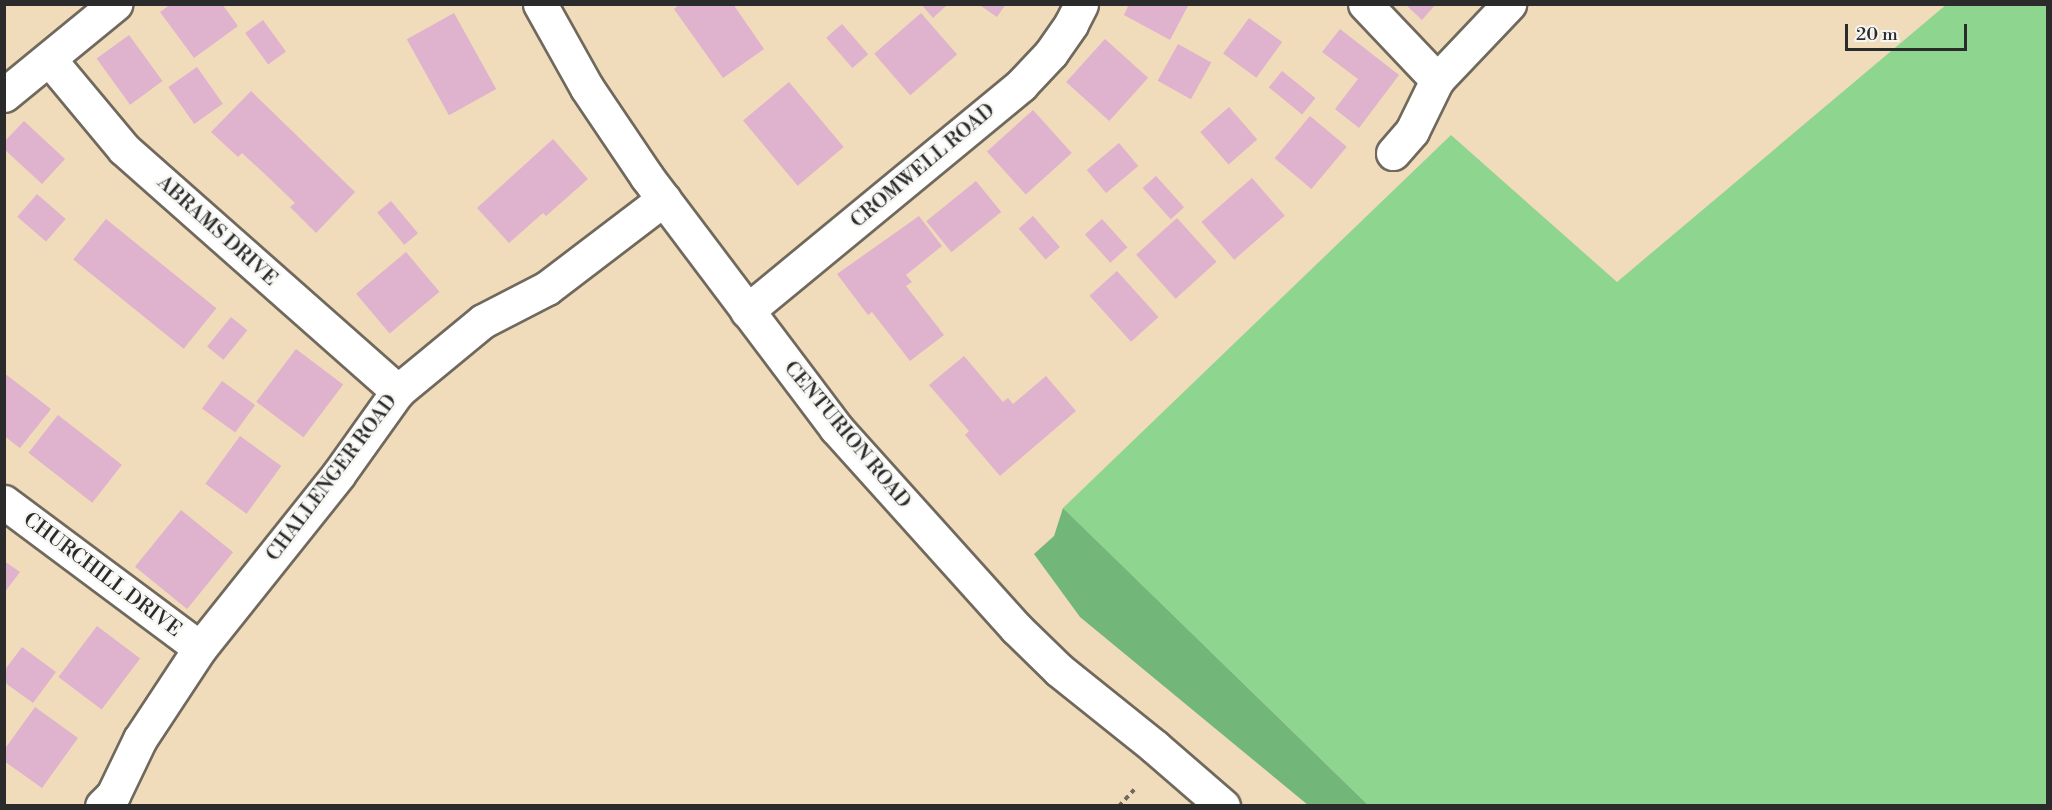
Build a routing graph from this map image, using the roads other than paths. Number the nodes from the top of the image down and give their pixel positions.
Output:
1 (540, 4) edge
2 (1081, 4) edge
3 (1365, 4) edge
4 (1509, 4) edge
5 (99, 9) edge
6 (49, 59) junction
7 (1437, 80) junction
8 (4, 94) edge
9 (1393, 153) dead end
10 (664, 200) junction
11 (747, 311) junction
12 (398, 392) junction
13 (4, 502) edge
14 (200, 648) junction
15 (102, 806) edge
16 (1223, 806) edge

1 - 10 street, CENTURION ROAD
2 - 11 street, CROMWELL ROAD
3 - 7 street
4 - 7 street
5 - 6 street
6 - 8 street
6 - 12 street, ABRAMS DRIVE
7 - 9 street
10 - 11 street, CENTURION ROAD
10 - 12 street, CHALLENGER ROAD
11 - 16 street, CENTURION ROAD
12 - 14 street, CHALLENGER ROAD
13 - 14 street, CHURCHILL DRIVE
14 - 15 street, CHALLENGER ROAD

